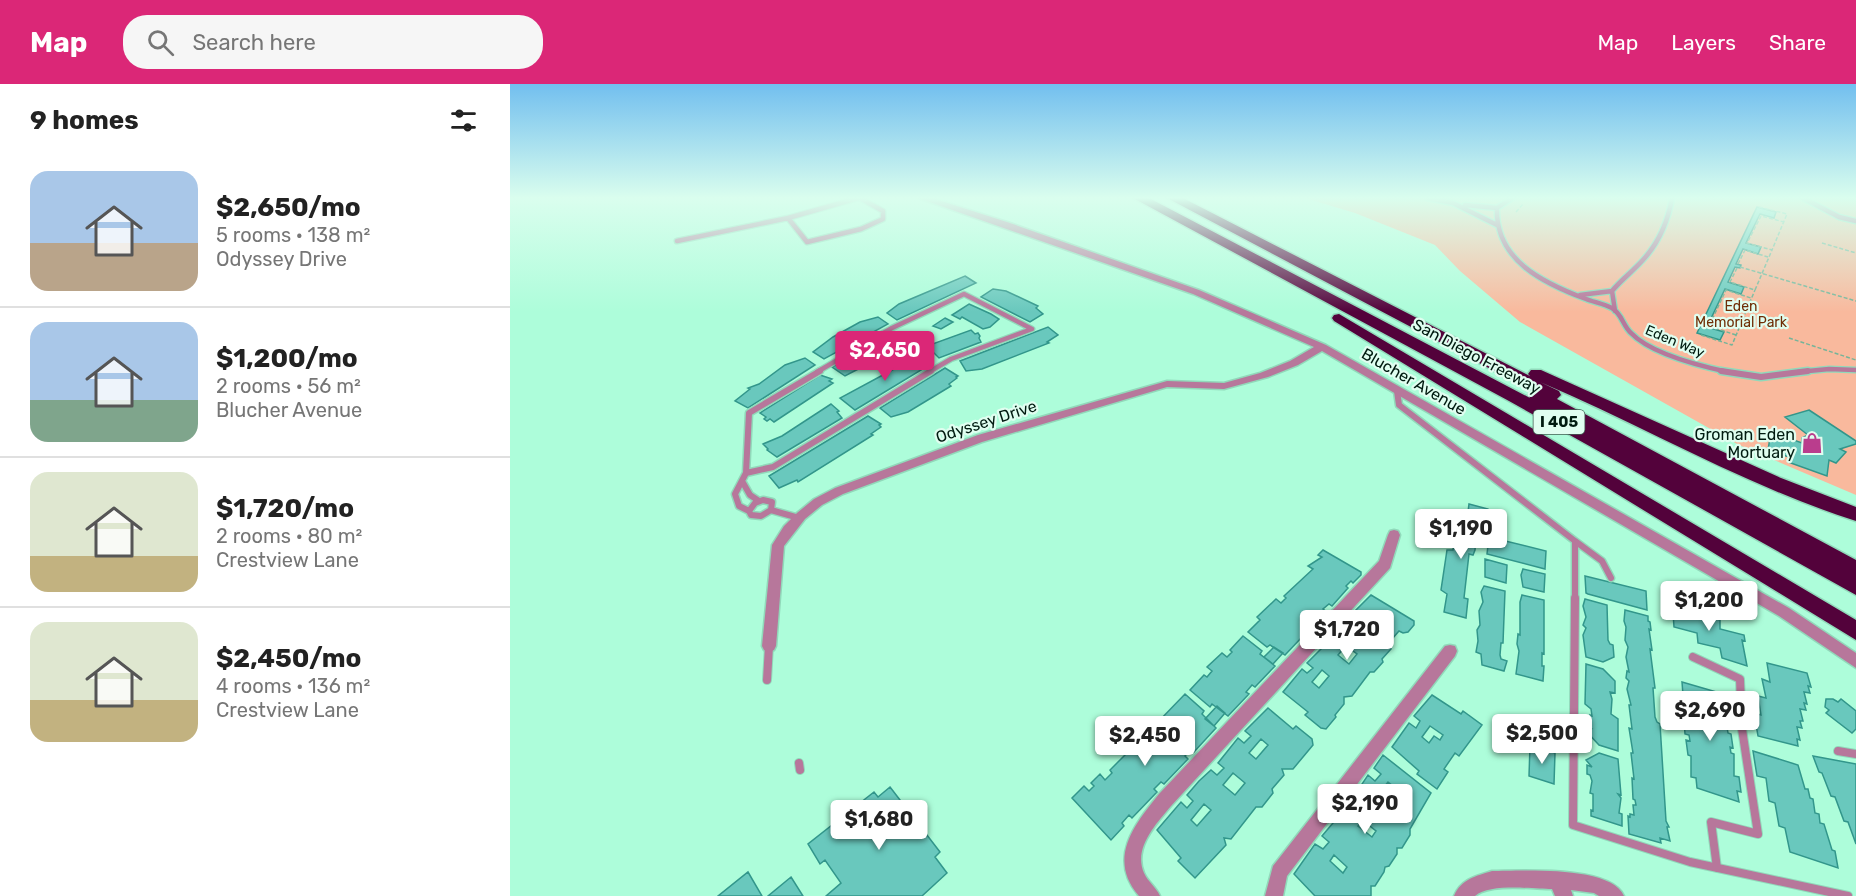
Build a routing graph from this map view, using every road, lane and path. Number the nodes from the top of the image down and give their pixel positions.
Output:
1 (702, 236) edge
2 (802, 236) edge
3 (832, 236) edge
4 (1038, 236) edge
5 (1209, 236) edge
6 (1232, 236) edge
7 (1246, 236) edge
8 (1501, 236) edge
9 (1659, 236) edge
10 (1751, 236) edge
11 (1778, 236) edge
12 (677, 241) dead end
13 (1822, 243) dead end
14 (1772, 250) junction
15 (1856, 253) edge
16 (1768, 257) junction
17 (1259, 263) junction
18 (1739, 265) joint
19 (1737, 268) dead end
20 (1761, 273) junction
21 (1755, 290) junction
22 (1612, 291) junction
23 (1578, 295) junction
24 (1751, 298) junction
25 (1856, 301) edge
26 (1615, 311) junction
27 (1701, 335) dead end
28 (1736, 335) junction
29 (1444, 338) junction
30 (1790, 338) dead end
31 (1322, 347) junction
32 (1856, 360) edge
33 (1856, 370) edge
34 (1397, 391) junction
35 (746, 472) junction
36 (742, 481) junction
37 (759, 501) junction
38 (771, 510) junction
39 (749, 511) junction
40 (1856, 514) edge
41 (799, 518) junction
42 (1394, 535) dead end
43 (1575, 541) junction
44 (1856, 558) edge
45 (1856, 569) edge
46 (1611, 578) dead end
47 (1856, 587) edge
48 (1856, 631) edge
49 (769, 646) joint
50 (1450, 651) dead end
51 (1693, 657) dead end
52 (1856, 661) edge
53 (767, 680) dead end
54 (1838, 751) dead end
55 (1856, 754) edge
56 (1717, 868) junction
57 (1561, 888) edge
58 (1150, 896) edge
59 (1274, 896) edge
60 (1463, 896) edge
61 (1615, 896) edge
62 (1848, 896) edge

1 - 12 lane
2 - 3 lane
4 - 31 street, Blucher Avenue
5 - 17 highway, San Diego Freeway / I 405
6 - 45 highway
7 - 29 highway, San Diego Freeway / I 405
8 - 23 lane, Eden Way
9 - 22 lane
10 - 14 path
11 - 14 path
13 - 15 path
14 - 16 path
16 - 18 path
16 - 20 path
17 - 47 highway, San Diego Freeway / I 405
17 - 48 highway
18 - 20 path
19 - 21 path
20 - 21 path
20 - 25 path
21 - 24 path
22 - 23 lane
22 - 26 lane
23 - 26 lane, Eden Way
24 - 28 path
24 - 28 path
26 - 33 lane, Eden Way
27 - 28 path
29 - 40 highway
29 - 44 highway, San Diego Freeway / I 405
30 - 32 path
31 - 34 street, Blucher Avenue
31 - 41 street, Odyssey Drive
34 - 43 lane
34 - 52 street, Blucher Avenue
35 - 35 lane
35 - 36 lane
36 - 37 lane
36 - 39 lane
37 - 38 lane
37 - 39 lane
38 - 39 lane
38 - 41 lane
41 - 49 street, Odyssey Drive
42 - 58 street
43 - 46 lane
43 - 56 lane
49 - 53 lane
50 - 59 street
51 - 56 lane
54 - 55 lane
56 - 62 lane
57 - 60 street
57 - 61 street

